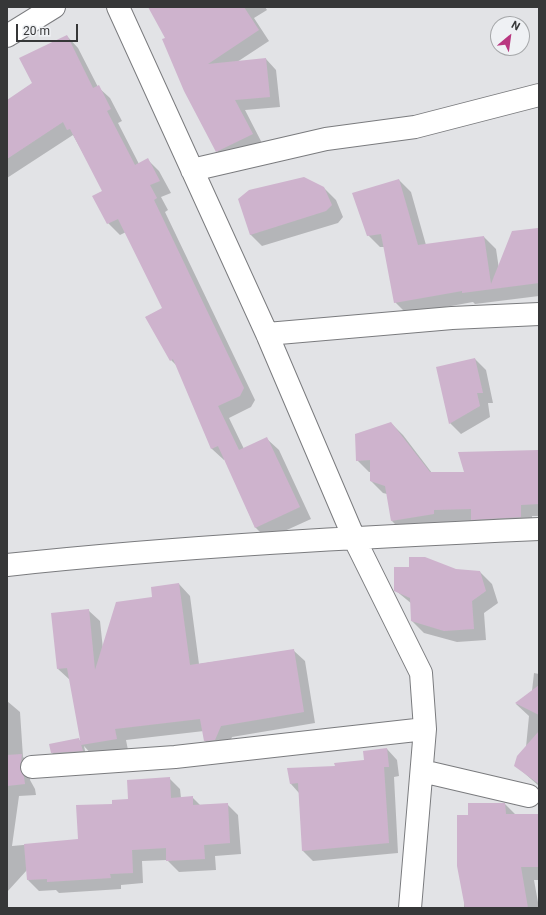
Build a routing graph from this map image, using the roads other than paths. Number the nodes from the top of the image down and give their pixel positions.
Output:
1 (54, 7) edge
2 (118, 7) edge
3 (7, 36) edge
4 (539, 95) edge
5 (192, 170) junction
6 (539, 314) edge
7 (267, 334) junction
8 (539, 529) edge
9 (354, 538) junction
10 (7, 565) edge
11 (425, 730) junction
12 (32, 767) dead end
13 (422, 772) junction
14 (529, 796) dead end
15 (410, 908) edge

1 - 3 street
2 - 5 street
4 - 5 street
5 - 7 street
6 - 7 street
7 - 9 street
8 - 9 street
9 - 10 street
9 - 11 street
11 - 12 street
11 - 13 street
13 - 14 street
13 - 15 street

